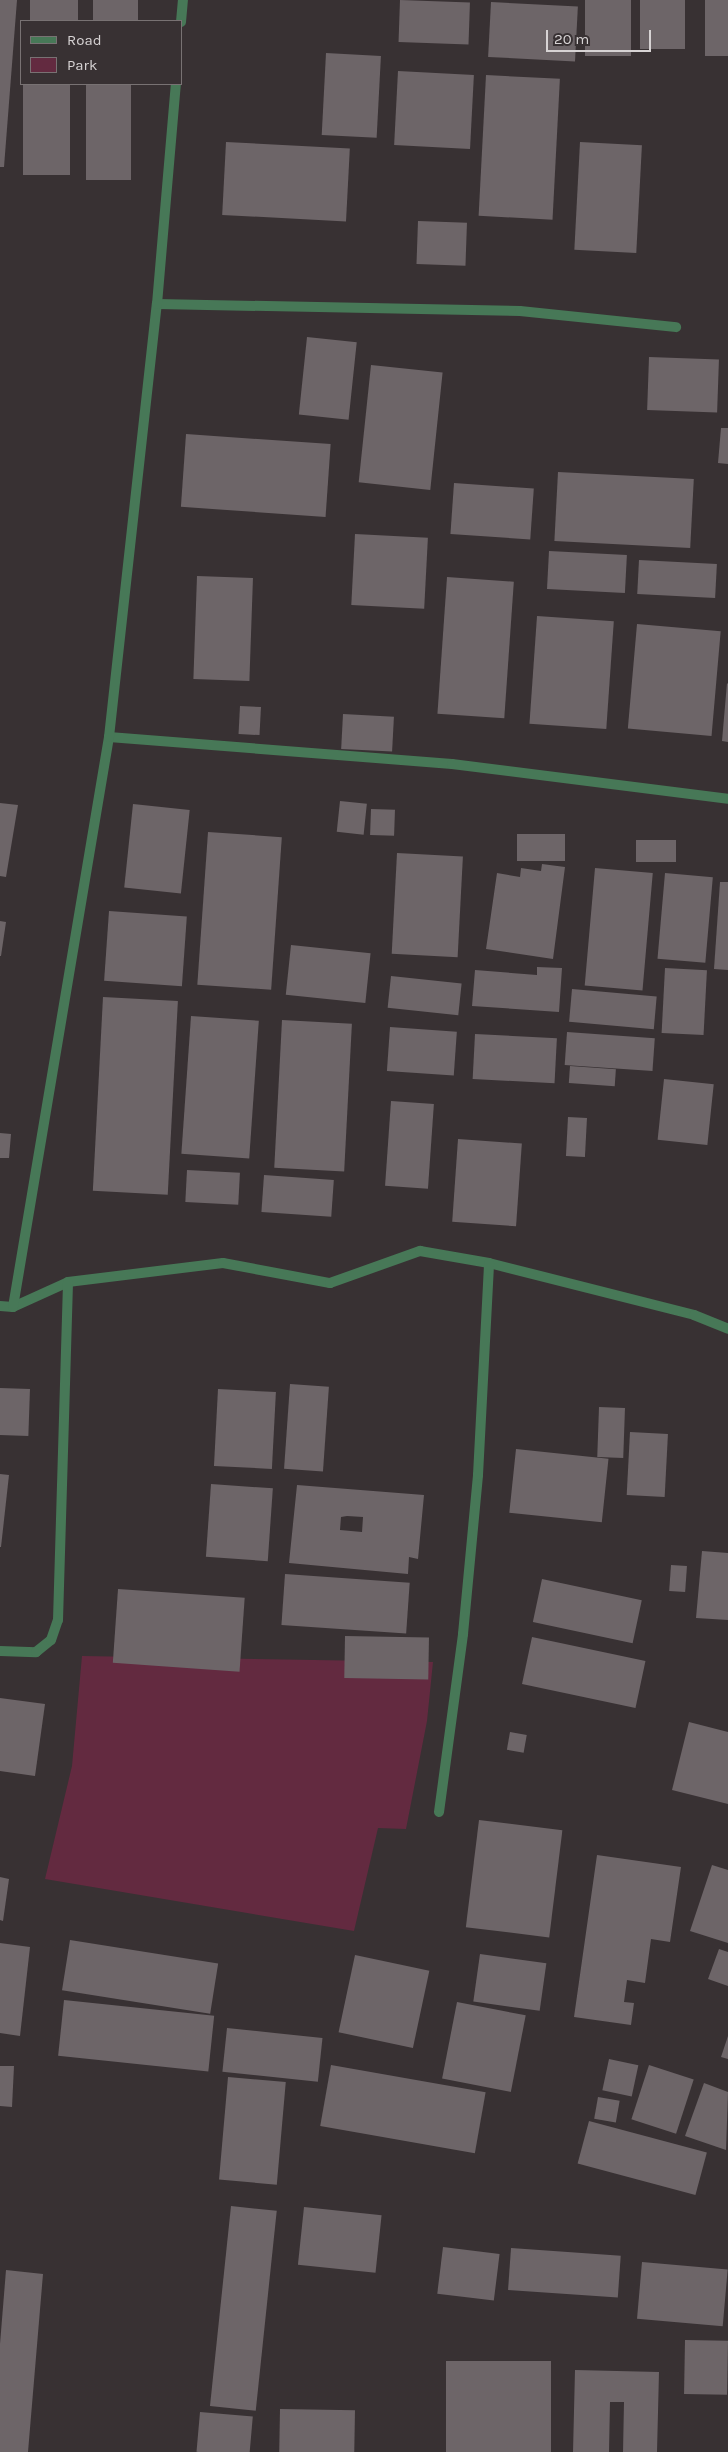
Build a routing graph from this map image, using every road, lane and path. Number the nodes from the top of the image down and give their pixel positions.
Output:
1 (183, 0) edge
2 (181, 20) edge
3 (176, 85) edge
4 (157, 304) junction
5 (676, 328) dead end
6 (109, 737) junction
7 (728, 799) edge
8 (489, 1263) junction
9 (68, 1282) junction
10 (0, 1306) edge
11 (13, 1307) junction
12 (728, 1329) edge
13 (0, 1651) edge
14 (439, 1812) dead end

1 - 2 street
3 - 4 street
4 - 5 street
4 - 6 street
6 - 7 street
6 - 11 street
8 - 9 street
8 - 12 street
8 - 14 street
9 - 11 street
9 - 13 street
10 - 11 street

